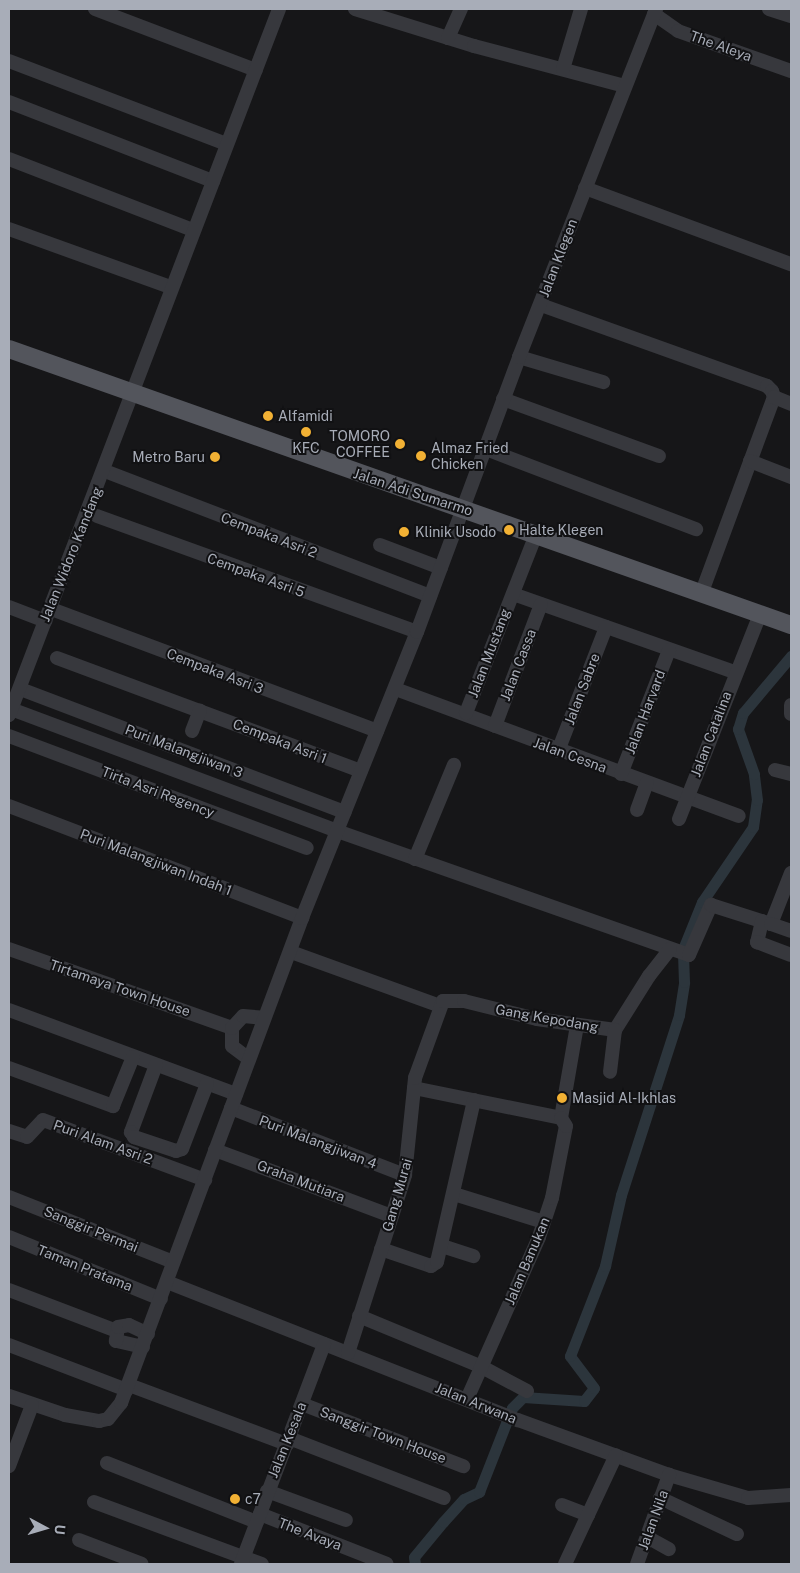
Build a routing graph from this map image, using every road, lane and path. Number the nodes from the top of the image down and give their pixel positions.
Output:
1 (95, 9) edge
2 (279, 9) edge
3 (355, 9) edge
4 (461, 9) edge
5 (581, 9) edge
6 (769, 9) edge
7 (655, 12) edge
8 (375, 13) edge
9 (791, 16) edge
10 (448, 38) junction
11 (9, 61) edge
12 (563, 69) junction
13 (256, 70) junction
14 (791, 71) edge
15 (624, 86) junction
16 (9, 102) edge
17 (226, 144) junction
18 (9, 159) edge
19 (213, 181) junction
20 (585, 188) junction
21 (9, 228) edge
22 (193, 230) junction
23 (791, 264) edge
24 (170, 288) junction
25 (541, 304) junction
26 (9, 349) edge
27 (519, 357) junction
28 (602, 382) dead end
29 (131, 392) junction
30 (774, 397) junction
31 (504, 399) junction
32 (791, 404) edge
33 (486, 450) junction
34 (659, 456) dead end
35 (750, 461) junction
36 (110, 473) dead end
37 (791, 477) edge
38 (463, 508) junction
39 (97, 516) dead end
40 (696, 529) dead end
41 (536, 534) junction
42 (380, 545) dead end
43 (441, 568) junction
44 (513, 594) junction
45 (701, 594) junction
46 (430, 596) junction
47 (541, 604) junction
48 (9, 607) edge
49 (760, 614) junction
50 (49, 615) junction
51 (790, 624) edge
52 (606, 627) junction
53 (416, 632) junction
54 (669, 650) junction
55 (58, 658) dead end
56 (735, 672) junction
57 (23, 690) dead end
58 (401, 691) dead end
59 (791, 704) edge
60 (200, 710) junction
61 (10, 712) edge
62 (466, 713) junction
63 (791, 714) edge
64 (495, 726) junction
65 (192, 731) dead end
66 (377, 731) junction
67 (9, 736) edge
68 (558, 751) junction
69 (454, 765) dead end
70 (775, 770) dead end
71 (361, 771) junction
72 (621, 774) junction
73 (791, 774) edge
74 (647, 783) junction
75 (687, 796) junction
76 (9, 806) edge
77 (637, 810) dead end
78 (345, 812) junction
79 (739, 816) dead end
80 (679, 820) dead end
81 (337, 831) junction
82 (330, 847) junction
83 (307, 848) junction
84 (415, 858) junction
85 (323, 864) junction
86 (791, 873) edge
87 (302, 918) junction
88 (766, 923) junction
89 (791, 931) edge
90 (9, 949) edge
91 (672, 950) junction
92 (291, 952) junction
93 (791, 955) edge
94 (440, 1006) junction
95 (9, 1010) edge
96 (264, 1018) junction
97 (577, 1024) junction
98 (232, 1028) junction
99 (615, 1030) junction
100 (133, 1056) junction
101 (249, 1059) junction
102 (156, 1064) junction
103 (9, 1068) edge
104 (610, 1072) dead end
105 (207, 1084) junction
106 (414, 1088) junction
107 (474, 1100) junction
108 (233, 1101) junction
109 (561, 1118) junction
110 (9, 1131) edge
111 (214, 1150) junction
112 (405, 1175) junction
113 (205, 1180) junction
114 (454, 1194) junction
115 (9, 1197) edge
116 (386, 1214) dead end
117 (544, 1222) junction
118 (9, 1238) edge
119 (442, 1246) junction
120 (381, 1249) junction
121 (473, 1256) dead end
122 (173, 1262) junction
123 (167, 1282) junction
124 (9, 1290) edge
125 (161, 1298) junction
126 (359, 1316) junction
127 (145, 1341) junction
128 (324, 1344) junction
129 (9, 1345) edge
130 (348, 1353) junction
131 (482, 1367) junction
132 (128, 1387) junction
133 (527, 1391) dead end
134 (9, 1396) edge
135 (467, 1399) junction
136 (302, 1404) junction
137 (32, 1405) junction
138 (288, 1441) junction
139 (616, 1455) junction
140 (107, 1463) dead end
141 (9, 1466) edge
142 (463, 1466) dead end
143 (669, 1475) junction
144 (267, 1491) junction
145 (791, 1495) edge
146 (444, 1498) dead end
147 (660, 1498) junction
148 (94, 1502) dead end
149 (562, 1505) dead end
150 (588, 1514) junction
151 (259, 1518) junction
152 (346, 1520) dead end
153 (737, 1534) dead end
154 (647, 1537) junction
155 (79, 1540) dead end
156 (669, 1549) dead end
157 (242, 1561) edge
158 (142, 1564) edge
159 (262, 1564) edge
160 (387, 1564) edge
161 (565, 1564) edge
162 (637, 1564) edge

1 - 13 street
2 - 13 street, Jalan Widoro Kandang
3 - 8 street
4 - 10 street
5 - 12 street
6 - 9 street
7 - 14 street, The Aleya
7 - 15 street, Jalan Klegen
8 - 10 street
10 - 12 street
11 - 17 street
12 - 15 street
13 - 17 street, Jalan Widoro Kandang
15 - 20 street, Jalan Klegen
16 - 19 street
17 - 19 street, Jalan Widoro Kandang
18 - 22 street
19 - 22 street, Jalan Widoro Kandang
20 - 23 street
20 - 25 street, Jalan Klegen
21 - 24 street
22 - 24 street, Jalan Widoro Kandang
24 - 29 street, Jalan Widoro Kandang
25 - 27 street, Jalan Klegen
25 - 30 street
26 - 29 main road, Jalan Adi Sumarmo
27 - 28 street
27 - 31 street, Jalan Klegen
29 - 38 main road, Jalan Adi Sumarmo
29 - 50 street, Jalan Widoro Kandang
30 - 32 street
30 - 35 street
31 - 33 street, Jalan Klegen
31 - 34 street
33 - 38 street, Jalan Klegen
33 - 40 street
35 - 37 street
35 - 45 street
36 - 46 street, Cempaka Asri 2
38 - 41 main road, Jalan Adi Sumarmo
38 - 43 street, Jalan Klegen
39 - 53 street, Cempaka Asri 5
41 - 44 street, Jalan Mustang
41 - 45 main road, Jalan Adi Sumarmo
42 - 43 street
43 - 46 street, Jalan Klegen
44 - 47 street
44 - 62 street, Jalan Mustang
45 - 49 main road, Jalan Adi Sumarmo
46 - 53 street, Jalan Klegen
47 - 52 street
47 - 64 street, Jalan Cassa
48 - 50 street, Cempaka Asri 3
49 - 51 main road, Jalan Adi Sumarmo
49 - 56 street, Jalan Catalina
50 - 61 street, Jalan Widoro Kandang
50 - 66 street, Cempaka Asri 3
52 - 54 street
52 - 68 street, Jalan Sabre
53 - 66 street, Jalan Klegen
54 - 56 street
54 - 72 street, Jalan Harvard
55 - 60 street, Cempaka Asri 1
56 - 75 street, Jalan Catalina
57 - 78 street, Puri Malangjiwan 3
58 - 62 street, Jalan Cesna
59 - 63 street
60 - 65 street
60 - 71 street, Cempaka Asri 1
61 - 81 street
62 - 64 street, Jalan Cesna
64 - 68 street, Jalan Cesna
66 - 71 street, Jalan Klegen
67 - 83 street, Tirta Asri Regency
68 - 72 street, Jalan Cesna
69 - 84 street
70 - 73 street
71 - 78 street, Jalan Klegen
72 - 74 street, Jalan Cesna
74 - 75 street, Jalan Cesna
74 - 77 street
75 - 79 street, Jalan Cesna
75 - 80 street, Jalan Catalina
76 - 87 street, Puri Malangjiwan Indah 1
78 - 81 street, Jalan Klegen
81 - 82 street, Jalan Klegen
81 - 84 street
82 - 83 street, Tirta Asri Regency
82 - 85 street, Jalan Klegen
83 - 85 street, Tirta Asri Regency
84 - 91 street
85 - 87 street, Jalan Klegen
86 - 88 street
87 - 92 street, Jalan Klegen
88 - 89 street
88 - 91 street
88 - 93 street
90 - 98 street, Tirtamaya Town House
91 - 99 street
92 - 94 street
92 - 96 street, Jalan Klegen
94 - 97 street, Gang Kepodang
94 - 106 street, Gang Murai
95 - 100 street, Puri Malangjiwan 4
96 - 98 street
96 - 101 street, Jalan Klegen
97 - 99 street, Gang Kepodang
97 - 109 street, Jalan Banukan
98 - 101 street
99 - 104 street, Gang Kepodang
100 - 102 street, Puri Malangjiwan 4
100 - 103 street
101 - 108 street, Jalan Klegen
102 - 105 street, Puri Malangjiwan 4
102 - 105 street
105 - 108 street, Puri Malangjiwan 4
106 - 107 street
106 - 112 street, Gang Murai
107 - 109 street
107 - 114 street
108 - 111 street, Jalan Klegen
108 - 112 street, Puri Malangjiwan 4
109 - 117 street, Jalan Banukan
110 - 113 street, Puri Alam Asri 2
111 - 113 street, Jalan Klegen
111 - 116 street, Graha Mutiara
112 - 120 street, Gang Murai
113 - 122 street, Jalan Klegen
114 - 117 street
114 - 119 street
115 - 122 street, Sanggir Permai
117 - 131 street, Jalan Banukan
118 - 125 street, Taman Pratama
119 - 120 street
119 - 121 street
120 - 126 street, Gang Murai
122 - 123 street, Jalan Klegen
123 - 125 street, Jalan Klegen
123 - 128 street, Jalan Arwana
124 - 127 street
125 - 127 street, Jalan Klegen
126 - 130 street, Gang Murai
126 - 131 street
127 - 132 street, Jalan Klegen
128 - 130 street, Jalan Arwana
128 - 136 street, Jalan Kesala
129 - 132 street
130 - 135 street, Jalan Arwana
131 - 133 street
131 - 135 street, Jalan Banukan
132 - 137 street, Jalan Klegen
132 - 138 street
134 - 137 street, Jalan Klegen
135 - 139 street, Jalan Arwana
136 - 138 street, Jalan Kesala
136 - 142 street, Sanggir Town House
137 - 141 street
138 - 144 street, Jalan Kesala
138 - 146 street
139 - 143 street, Jalan Arwana
139 - 150 street
140 - 151 street, The Avaya
143 - 145 street, Jalan Arwana
143 - 147 street, Jalan Nila
144 - 151 street, Jalan Kesala
144 - 152 street
147 - 153 street
147 - 154 street, Jalan Nila
148 - 157 street
149 - 150 street
150 - 161 street
151 - 157 street, Jalan Kesala
151 - 160 street, The Avaya
154 - 156 street
154 - 162 street, Jalan Nila
155 - 158 street
157 - 159 street

